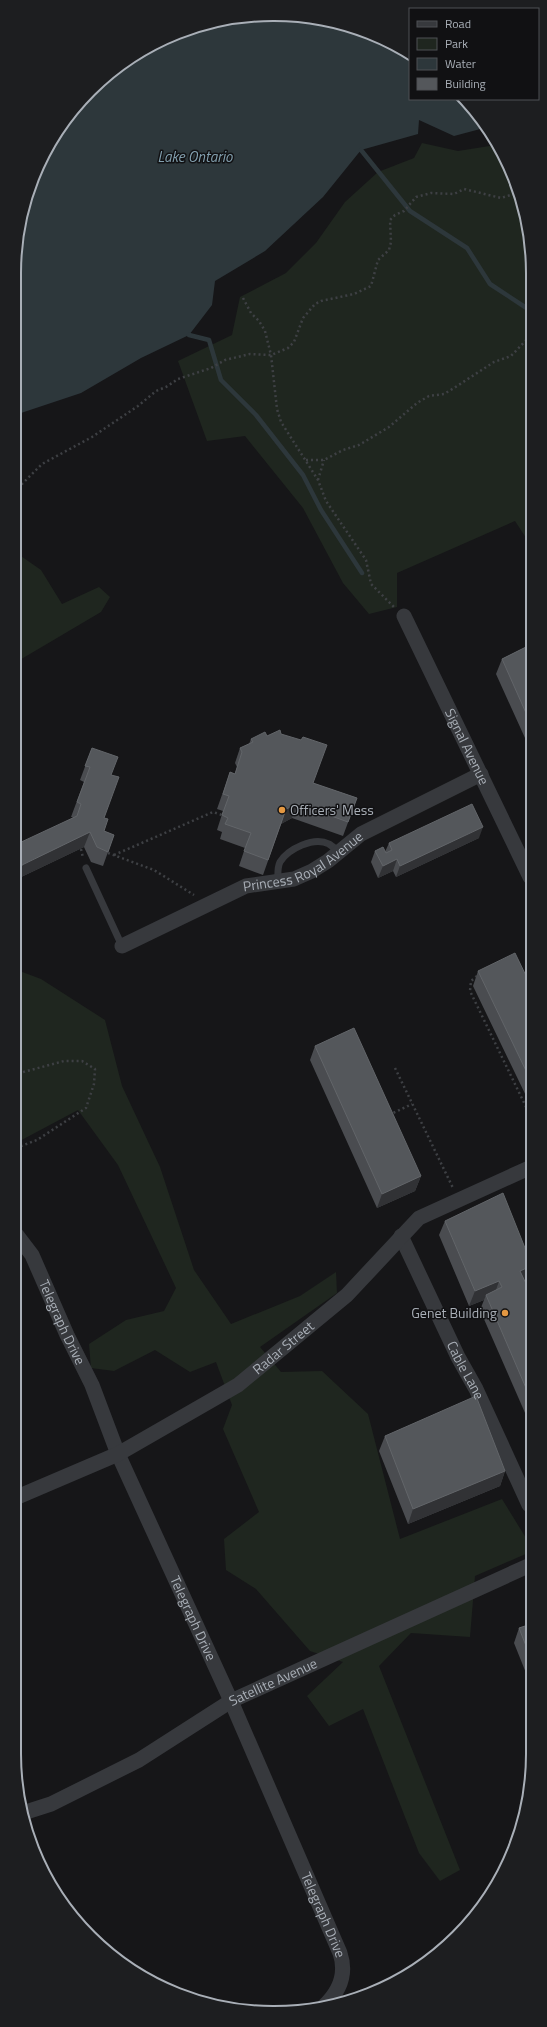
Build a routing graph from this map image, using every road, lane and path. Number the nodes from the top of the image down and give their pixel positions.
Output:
1 (514, 195) edge
2 (244, 298) dead end
3 (526, 340) edge
4 (271, 354) junction
5 (306, 460) junction
6 (324, 460) junction
7 (318, 480) junction
8 (21, 485) edge
9 (404, 616) joint
10 (481, 774) junction
11 (222, 815) edge
12 (338, 852) junction
13 (108, 853) edge
14 (114, 855) junction
15 (86, 868) dead end
16 (526, 869) edge
17 (278, 880) junction
18 (208, 904) junction
19 (122, 946) joint
20 (479, 975) edge
21 (395, 1068) dead end
22 (21, 1073) edge
23 (412, 1104) junction
24 (526, 1107) edge
25 (383, 1118) edge
26 (21, 1146) edge
27 (526, 1169) edge
28 (455, 1192) dead end
29 (401, 1236) junction
30 (21, 1241) edge
31 (118, 1454) junction
32 (21, 1495) edge
33 (526, 1498) edge
34 (526, 1567) edge
35 (231, 1701) junction
36 (28, 1811) edge
37 (330, 1999) edge

1 - 4 path
2 - 4 path
3 - 6 path
4 - 5 path
4 - 8 path
5 - 6 path
5 - 7 path
6 - 7 path
7 - 9 path
9 - 10 street, Signal Avenue
10 - 12 street, Princess Royal Avenue
10 - 16 street, Signal Avenue
11 - 14 path
12 - 17 street, Princess Royal Avenue
12 - 17 lane
13 - 14 path
14 - 18 path
15 - 19 lane
17 - 18 street, Princess Royal Avenue
18 - 19 street, Princess Royal Avenue
20 - 24 path
21 - 23 path
22 - 26 path
23 - 25 path
23 - 28 path
27 - 29 street, Radar Street
29 - 31 street, Radar Street
29 - 33 street, Cable Lane
30 - 31 street, Telegraph Drive
31 - 32 street, Radar Street
31 - 35 street, Telegraph Drive
34 - 35 street, Satellite Avenue
35 - 36 street, Satellite Avenue
35 - 37 street, Telegraph Drive

